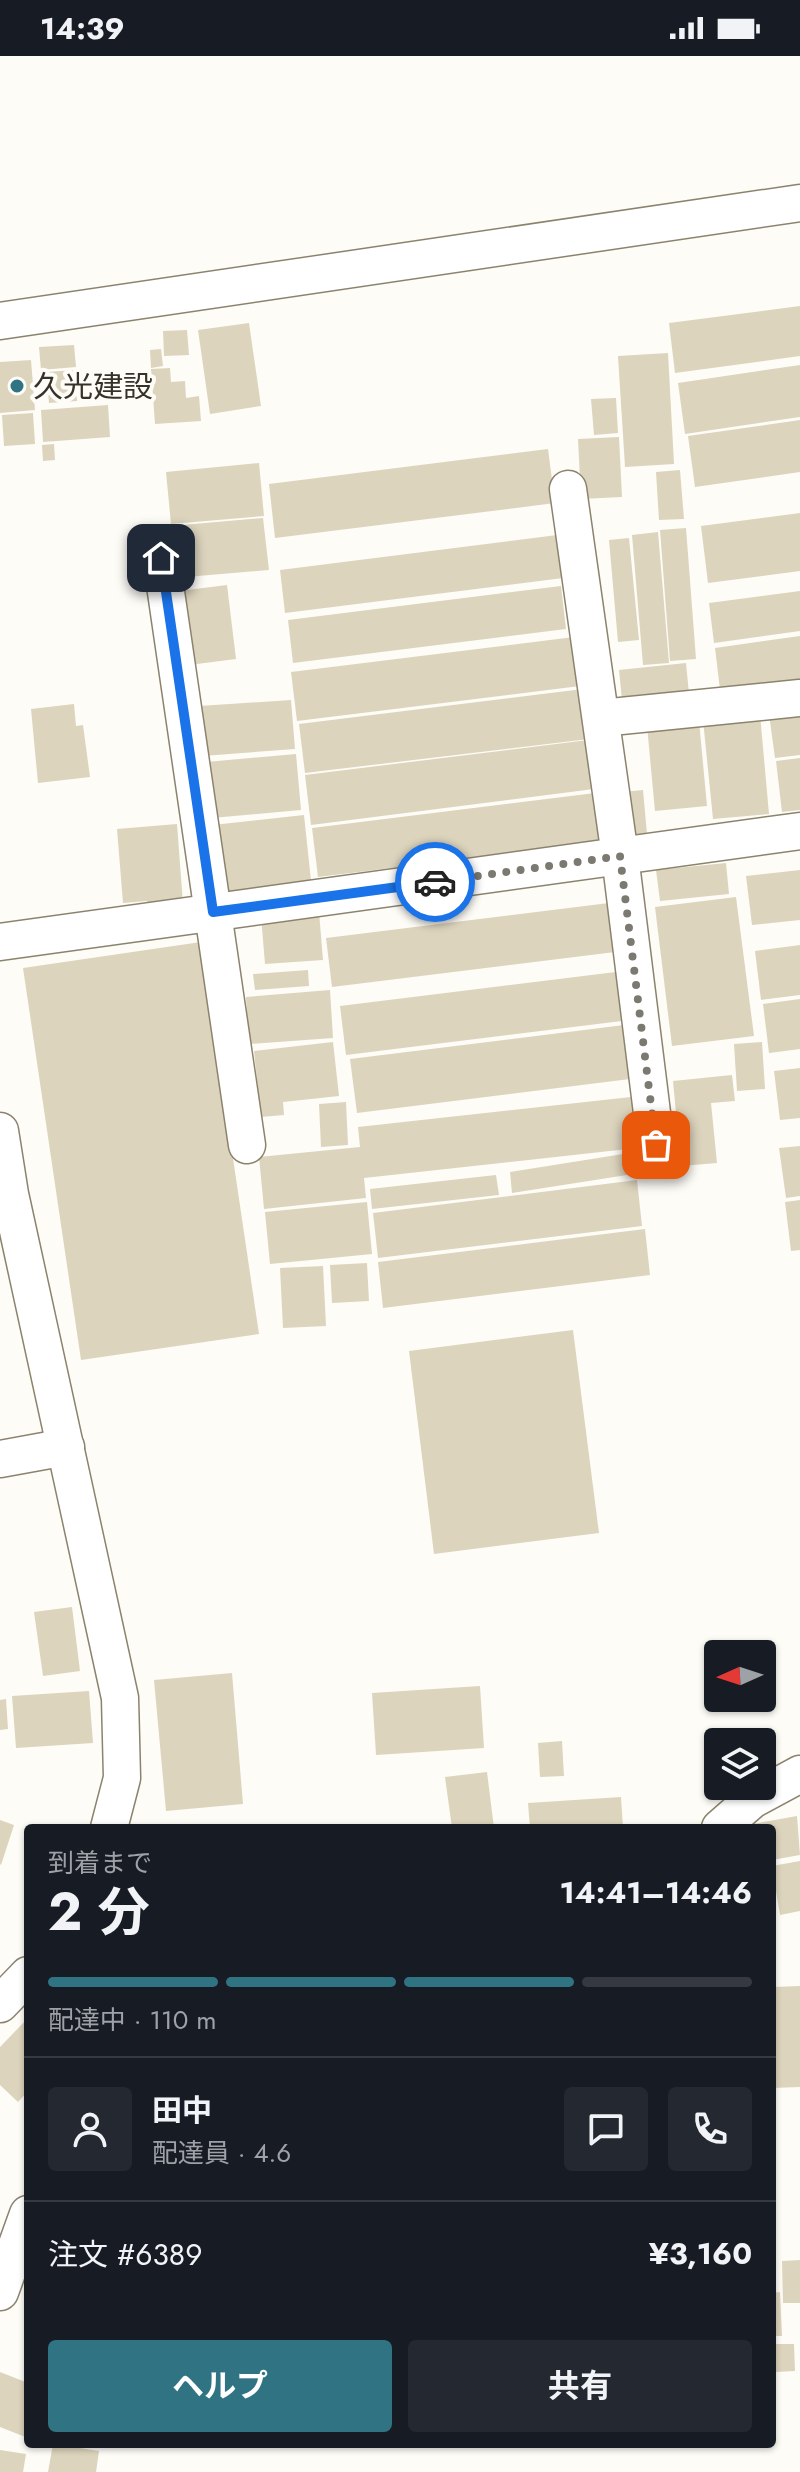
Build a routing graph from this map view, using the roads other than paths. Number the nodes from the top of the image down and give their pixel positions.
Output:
1 (800, 203) edge
2 (0, 321) edge
3 (568, 489) dead end
4 (161, 558) dead end
5 (800, 698) edge
6 (601, 718) junction
7 (800, 831) edge
8 (620, 856) junction
9 (213, 912) junction
10 (0, 942) edge
11 (0, 1131) edge
12 (247, 1145) dead end
13 (656, 1145) dead end
14 (66, 1447) junction
15 (0, 1459) edge
16 (800, 1774) edge
17 (110, 1824) edge
18 (725, 1824) edge
19 (24, 1979) edge
20 (0, 2004) edge
21 (24, 2225) edge
22 (0, 2292) edge

1 - 2 street
3 - 6 street
4 - 9 street
5 - 6 street
6 - 8 street
7 - 8 street
8 - 9 street
8 - 13 street
9 - 10 street
9 - 12 street
11 - 14 street
14 - 15 street
14 - 17 street
16 - 18 street
19 - 20 street
21 - 22 street

